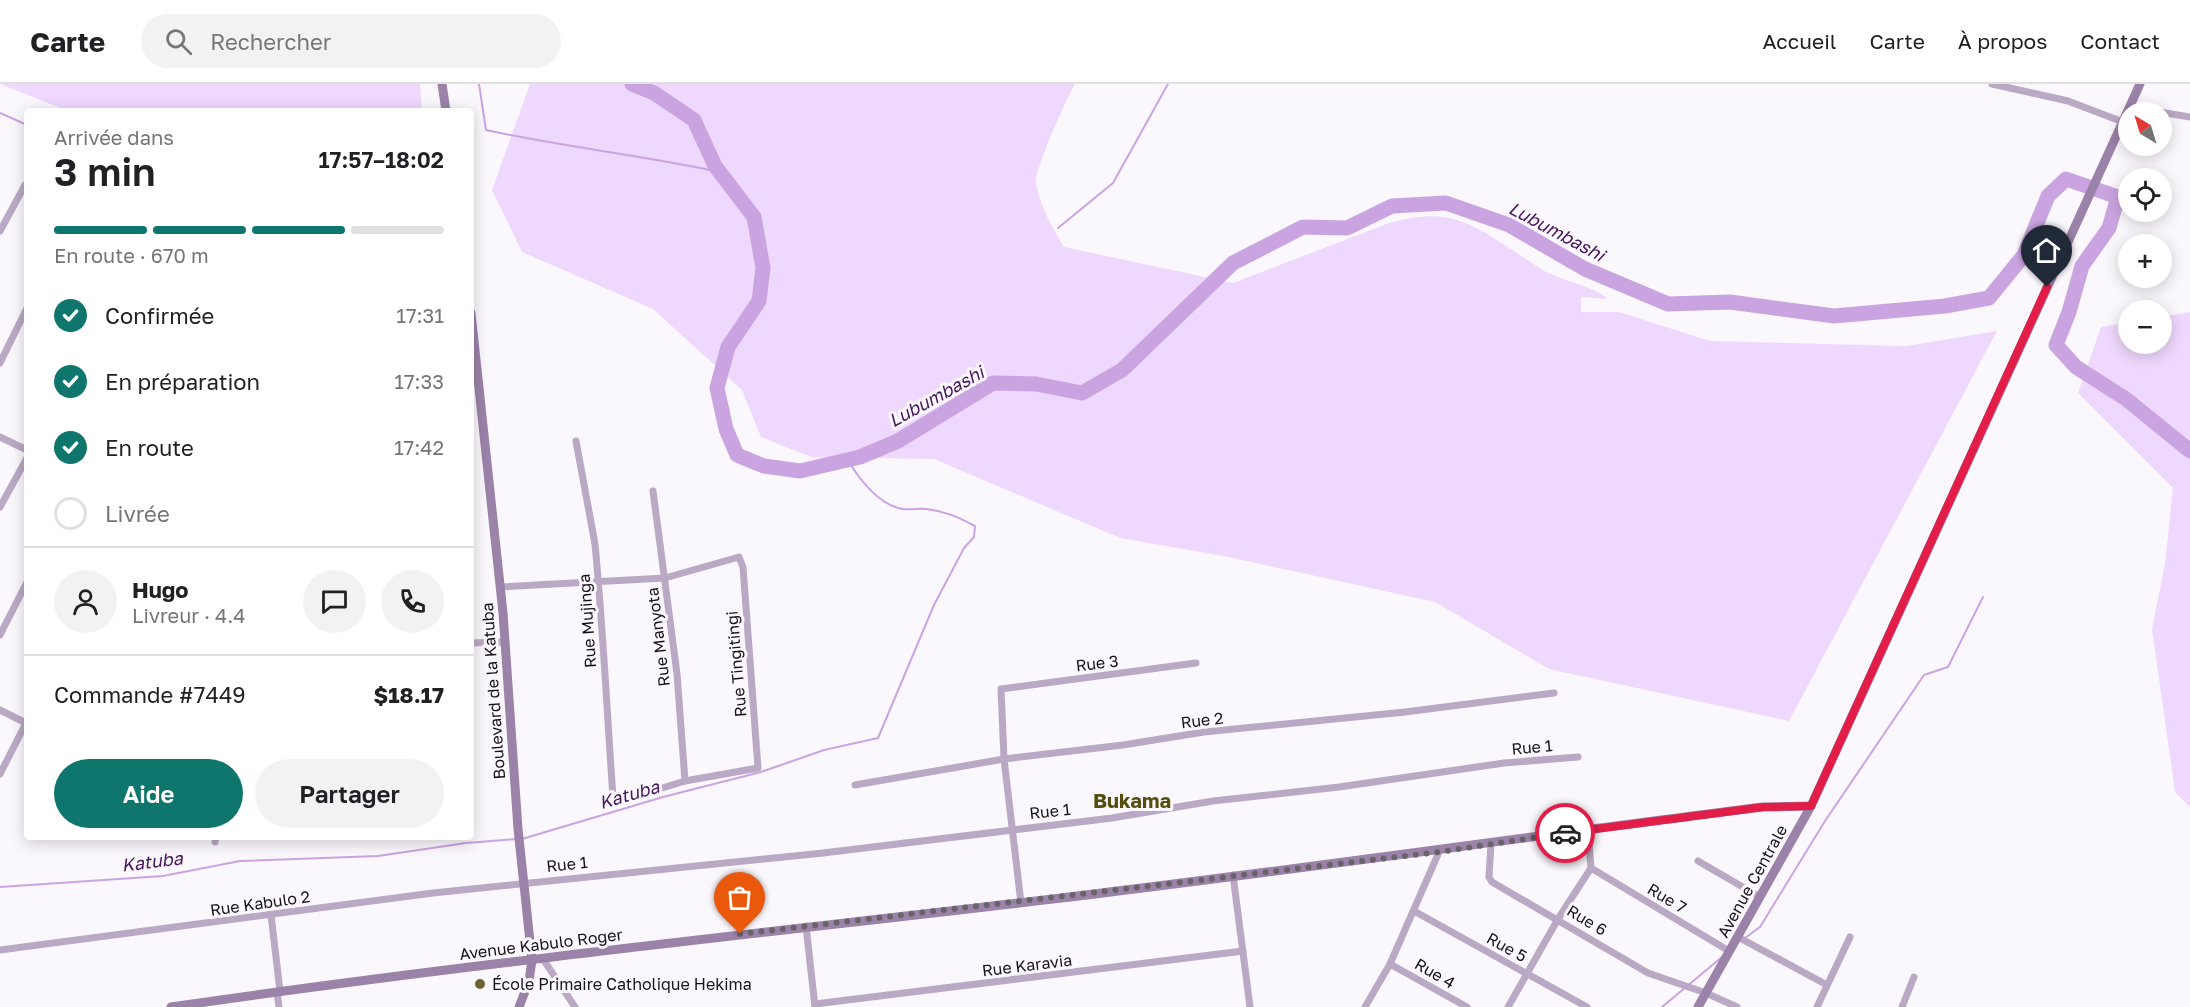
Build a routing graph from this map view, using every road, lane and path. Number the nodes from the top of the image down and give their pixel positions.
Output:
1 (442, 84) edge
2 (1992, 84) edge
3 (2140, 84) edge
4 (2132, 102) edge
5 (446, 108) edge
6 (2172, 114) edge
7 (2190, 117) edge
8 (2118, 120) edge
9 (2118, 130) edge
10 (24, 187) edge
11 (0, 231) edge
12 (24, 314) edge
13 (0, 363) edge
14 (474, 374) edge
15 (0, 437) edge
16 (576, 441) dead end
17 (24, 449) edge
18 (24, 463) edge
19 (653, 491) dead end
20 (0, 507) edge
21 (665, 578) junction
22 (598, 583) junction
23 (500, 587) junction
24 (24, 588) edge
25 (0, 635) edge
26 (505, 642) junction
27 (474, 643) edge
28 (1196, 663) dead end
29 (1554, 693) dead end
30 (0, 710) edge
31 (24, 721) edge
32 (24, 726) edge
33 (1578, 757) dead end
34 (1004, 759) junction
35 (0, 774) edge
36 (685, 781) junction
37 (855, 785) dead end
38 (1811, 806) junction
39 (1013, 829) junction
40 (1588, 830) junction
41 (1491, 843) junction
42 (1439, 852) junction
43 (1698, 861) dead end
44 (1591, 868) junction
45 (1233, 875) junction
46 (523, 882) junction
47 (1760, 897) junction
48 (1021, 903) junction
49 (1414, 911) junction
50 (271, 915) junction
51 (1558, 919) junction
52 (806, 926) junction
53 (1738, 937) junction
54 (1850, 937) dead end
55 (0, 950) edge
56 (1243, 951) junction
57 (1729, 951) junction
58 (543, 959) junction
59 (532, 960) junction
60 (1390, 963) junction
61 (1527, 974) junction
62 (1914, 977) dead end
63 (1827, 986) junction
64 (278, 992) junction
65 (1706, 993) junction
66 (815, 1005) edge
67 (171, 1007) edge
68 (279, 1007) edge
69 (519, 1007) edge
70 (575, 1007) edge
71 (1250, 1007) edge
72 (1365, 1007) edge
73 (1467, 1007) edge
74 (1508, 1007) edge
75 (1587, 1007) edge
76 (1698, 1007) edge
77 (1737, 1007) edge
78 (1817, 1007) edge
79 (1902, 1007) edge

1 - 5 street
2 - 8 street
3 - 4 street, Avenue Centrale
6 - 7 street
9 - 38 street, Avenue Centrale
10 - 11 street
12 - 13 street
14 - 23 street, Boulevard de la Katuba
15 - 17 street
16 - 22 street, Rue Mujinga
18 - 20 street
19 - 21 street, Rue Manyota
21 - 22 street
21 - 36 street, Rue Manyota
21 - 36 street, Rue Tingitingi
22 - 23 street
22 - 36 street, Rue Mujinga
23 - 26 street, Boulevard de la Katuba
24 - 25 street
26 - 27 street
26 - 46 street, Boulevard de la Katuba
28 - 34 street, Rue 3
29 - 34 street, Rue 2
30 - 31 street
32 - 35 street
33 - 39 street, Rue 1
34 - 37 street, Rue 2
34 - 39 street
38 - 40 street, Avenue Kabulo Roger
38 - 47 street, Avenue Centrale
39 - 46 street, Rue 1
39 - 48 street
40 - 41 street, Avenue Kabulo Roger
40 - 44 street
41 - 42 street, Avenue Kabulo Roger
41 - 51 street, Rue 6
42 - 45 street, Avenue Kabulo Roger
42 - 49 street
43 - 47 street
44 - 51 street
44 - 57 street, Rue 7
45 - 48 street, Avenue Kabulo Roger
45 - 56 street
46 - 50 street, Rue Kabulo 2
46 - 59 street, Boulevard de la Katuba
47 - 53 street, Avenue Centrale
48 - 52 street, Avenue Kabulo Roger
49 - 60 street
49 - 61 street, Rue 5
50 - 55 street, Rue Kabulo 2
50 - 64 street
51 - 61 street
51 - 65 street, Rue 6
52 - 58 street, Avenue Kabulo Roger
52 - 66 street
53 - 57 street, Avenue Centrale
53 - 63 street
54 - 63 street
56 - 66 street, Rue Karavia
56 - 71 street
57 - 65 street, Avenue Centrale
58 - 59 street, Avenue Kabulo Roger
58 - 70 street
59 - 64 street, Avenue Kabulo Roger
59 - 69 street, Boulevard de la Katuba
60 - 72 street
60 - 73 street, Rue 4
61 - 74 street
61 - 75 street, Rue 5
62 - 79 street
63 - 78 street
64 - 67 street, Avenue Kabulo Roger
64 - 68 street
65 - 76 street, Avenue Centrale
65 - 77 street, Rue 6

